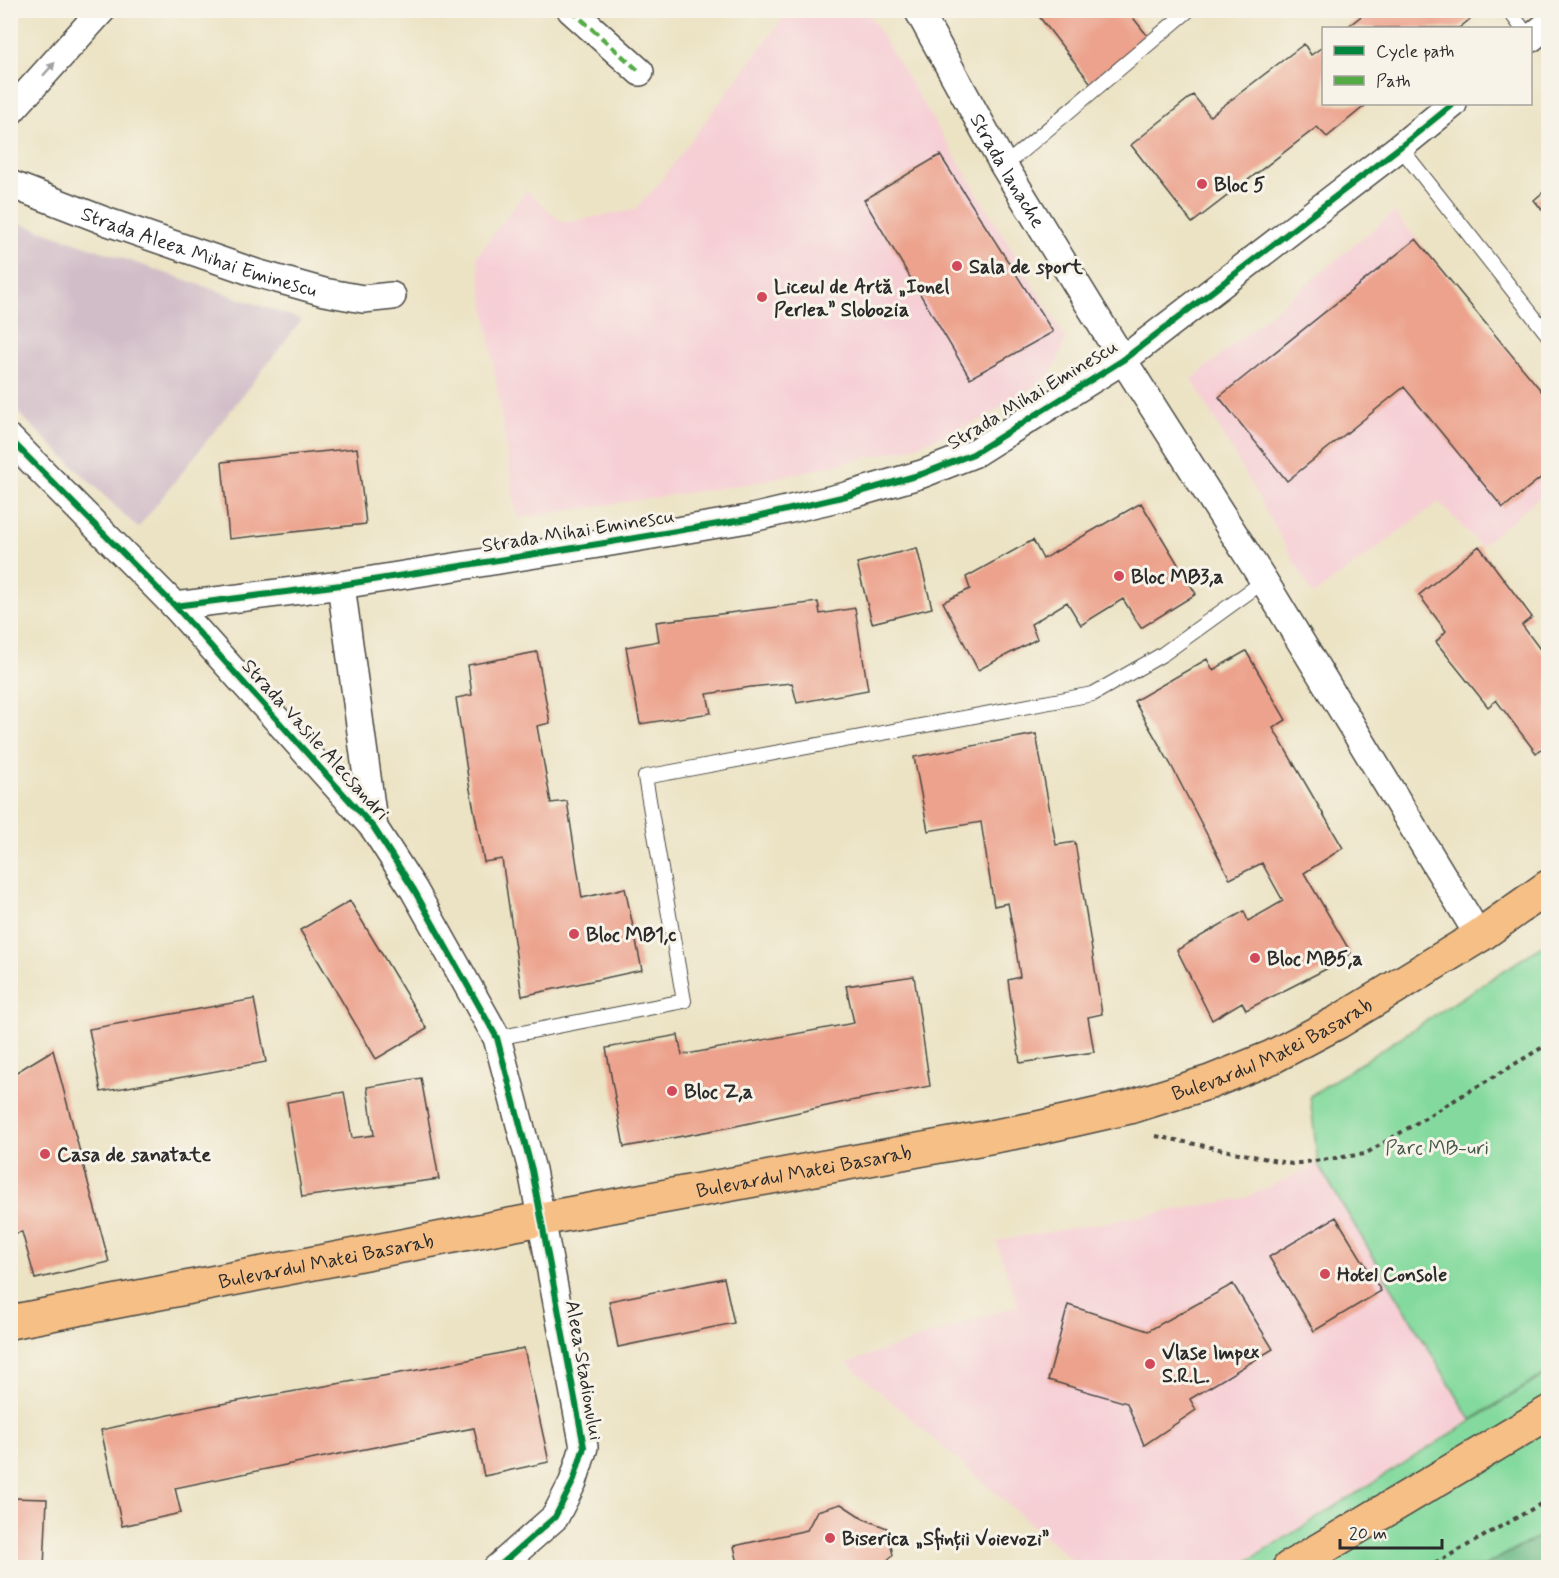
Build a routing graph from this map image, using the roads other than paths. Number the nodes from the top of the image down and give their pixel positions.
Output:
1 (102, 10) edge
2 (571, 10) edge
3 (918, 10) edge
4 (1189, 10) edge
5 (1509, 10) edge
6 (1548, 24) edge
7 (1521, 27) edge
8 (1532, 37) edge
9 (640, 72) dead end
10 (1452, 105) edge
11 (10, 112) edge
12 (1400, 147) junction
13 (1004, 166) junction
14 (10, 183) edge
15 (392, 296) dead end
16 (1548, 335) edge
17 (1123, 360) junction
18 (10, 439) edge
19 (1264, 581) junction
20 (341, 585) junction
21 (175, 606) junction
22 (374, 828) junction
23 (1548, 887) edge
24 (1479, 936) junction
25 (497, 1038) junction
26 (541, 1220) junction
27 (10, 1322) edge
28 (1548, 1413) edge
29 (496, 1568) edge
30 (1289, 1568) edge

11 -> 1 street
2 - 9 street
3 - 13 street, Strada Ianache
4 - 13 lane
5 - 7 lane
6 - 8 street
10 - 12 street, Strada Mihai Eminescu
12 - 16 lane
12 - 17 street, Strada Mihai Eminescu
13 - 17 street, Strada Ianache
14 - 15 street, Strada Aleea Mihai Eminescu
17 - 19 street, Strada Ianache
17 - 20 street, Strada Mihai Eminescu
18 - 21 street, Strada Vasile Alecsandri
19 - 24 street, Strada Ianache
19 - 25 lane
20 - 21 street, Strada Mihai Eminescu
20 - 22 street
21 - 22 street, Strada Vasile Alecsandri
22 - 25 street, Strada Vasile Alecsandri
23 - 24 main road, Bulevardul Matei Basarab
24 - 26 main road, Bulevardul Matei Basarab
25 - 26 street, Strada Vasile Alecsandri
26 - 27 main road, Bulevardul Matei Basarab
26 - 29 street, Aleea Stadionului
28 - 30 main road

